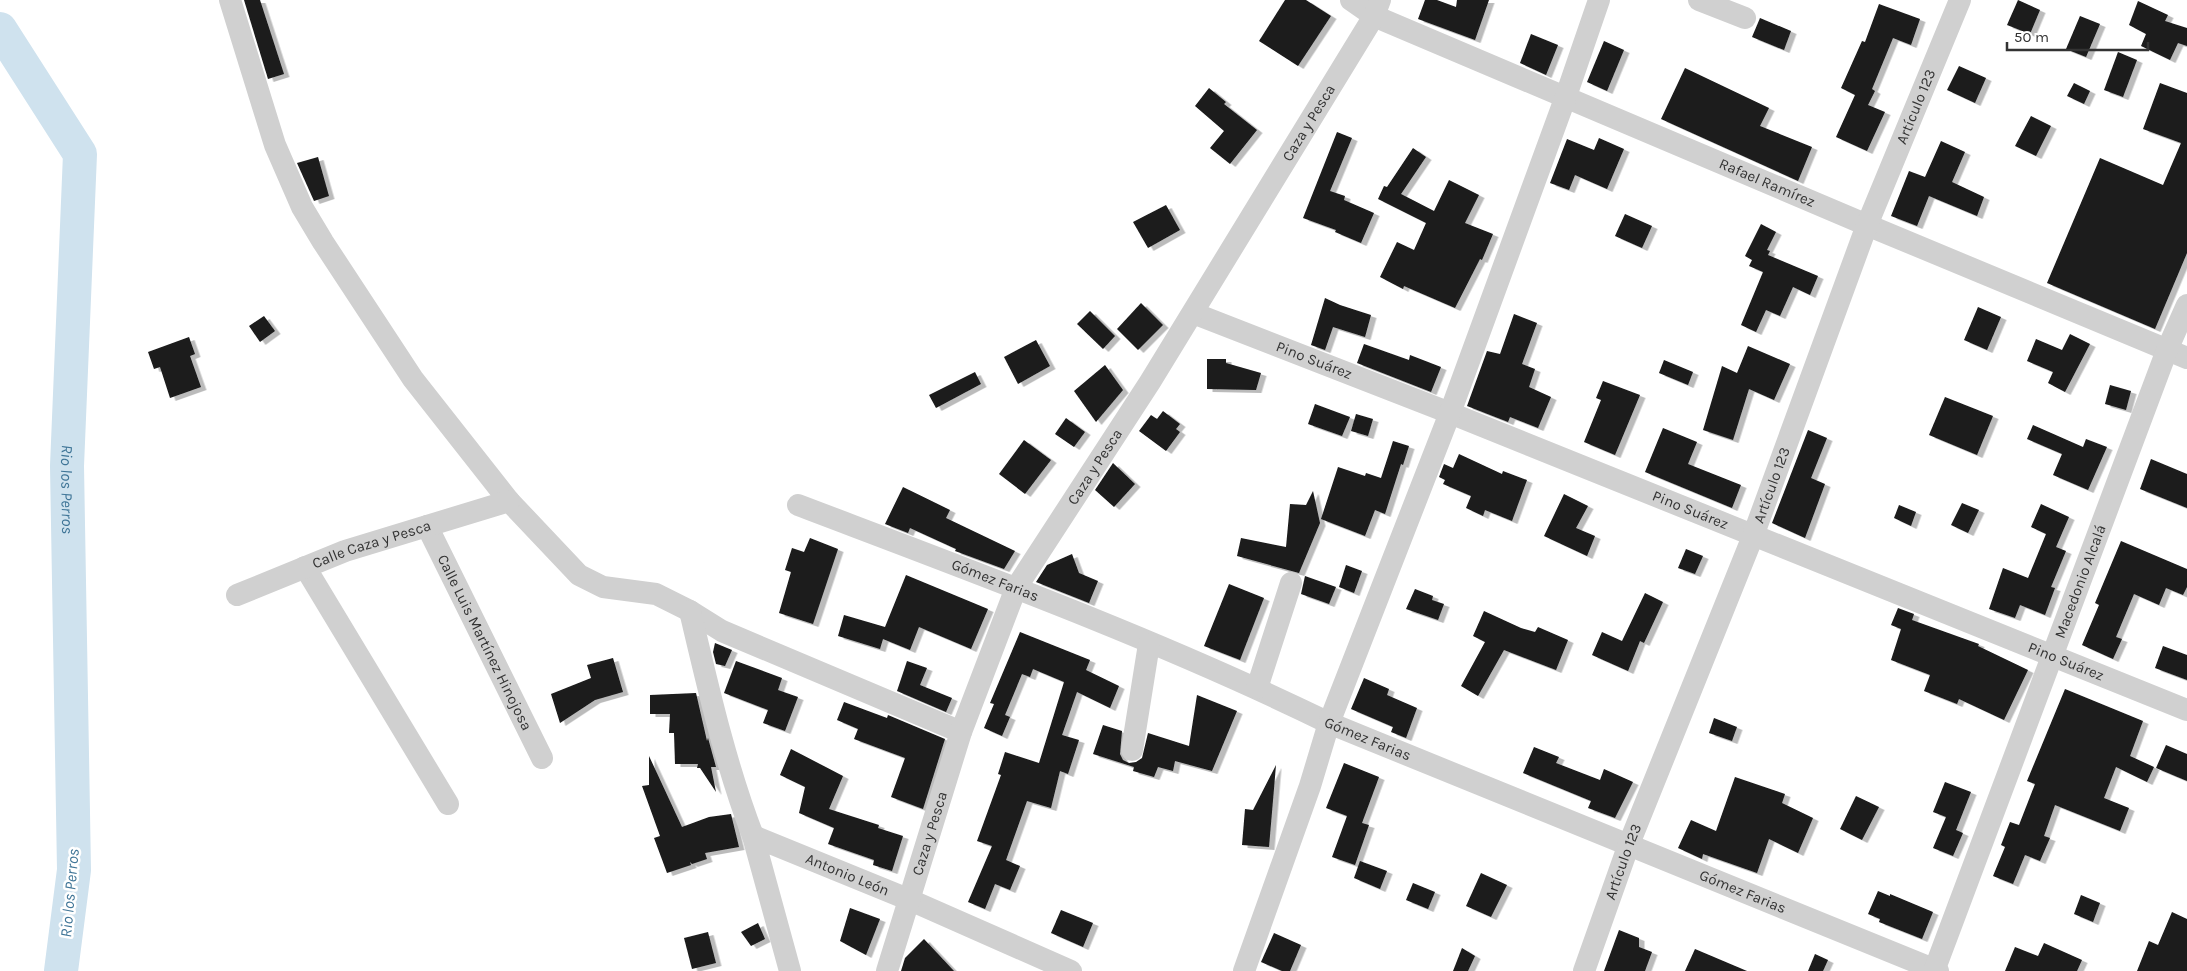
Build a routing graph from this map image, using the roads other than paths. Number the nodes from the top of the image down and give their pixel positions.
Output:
1 (230, 0) edge
2 (1352, 0) edge
3 (1598, 0) edge
4 (1699, 0) edge
5 (1960, 0) edge
6 (1377, 8) edge
7 (1745, 18) dead end
8 (1566, 96) junction
9 (1867, 225) junction
10 (2187, 305) edge
11 (1193, 313) junction
12 (2177, 354) edge
13 (1450, 413) junction
14 (509, 501) junction
15 (798, 505) dead end
16 (427, 526) junction
17 (1753, 536) junction
18 (305, 567) junction
19 (1291, 583) dead end
20 (1016, 588) junction
21 (237, 595) dead end
22 (690, 611) junction
23 (1149, 644) junction
24 (2052, 657) junction
25 (1257, 688) junction
26 (2187, 710) edge
27 (1329, 723) junction
28 (961, 732) junction
29 (1132, 750) dead end
30 (542, 758) dead end
31 (448, 804) dead end
32 (753, 836) junction
33 (1629, 844) junction
34 (910, 900) junction
35 (1935, 970) edge
36 (790, 971) edge
37 (887, 971) edge
38 (1071, 971) edge
39 (1244, 971) edge
40 (1584, 971) edge

1 - 14 street
2 - 6 street, Rafael Ramírez
3 - 8 street
4 - 7 street
5 - 9 street, Artículo 123
6 - 8 street, Rafael Ramírez
6 - 11 street, Caza y Pesca
8 - 9 street, Rafael Ramírez
8 - 13 street
9 - 12 street, Rafael Ramírez
9 - 17 street, Artículo 123
10 - 12 street, Macedonio Alcalá
11 - 13 street, Pino Suárez
11 - 20 street, Caza y Pesca
12 - 24 street, Macedonio Alcalá
13 - 17 street, Pino Suárez
13 - 27 street
14 - 16 street, Calle Caza y Pesca
14 - 22 street
15 - 20 street, Gómez Farias
16 - 18 street, Calle Caza y Pesca
16 - 30 street, Calle Luis Martínez Hinojosa
17 - 24 street, Pino Suárez
17 - 33 street, Artículo 123
18 - 21 street, Calle Caza y Pesca
18 - 31 street
19 - 25 street
20 - 23 street, Gómez Farias
20 - 28 street, Caza y Pesca
22 - 28 street
22 - 32 street
23 - 25 street, Gómez Farias
23 - 29 street
24 - 26 street, Pino Suárez
24 - 35 street, Macedonio Alcalá
25 - 27 street, Gómez Farias
27 - 33 street, Gómez Farias
27 - 39 street
28 - 34 street, Caza y Pesca
32 - 34 street, Antonio León
32 - 36 street
33 - 35 street, Gómez Farias
33 - 40 street, Artículo 123
34 - 37 street, Caza y Pesca
34 - 38 street, Antonio León

